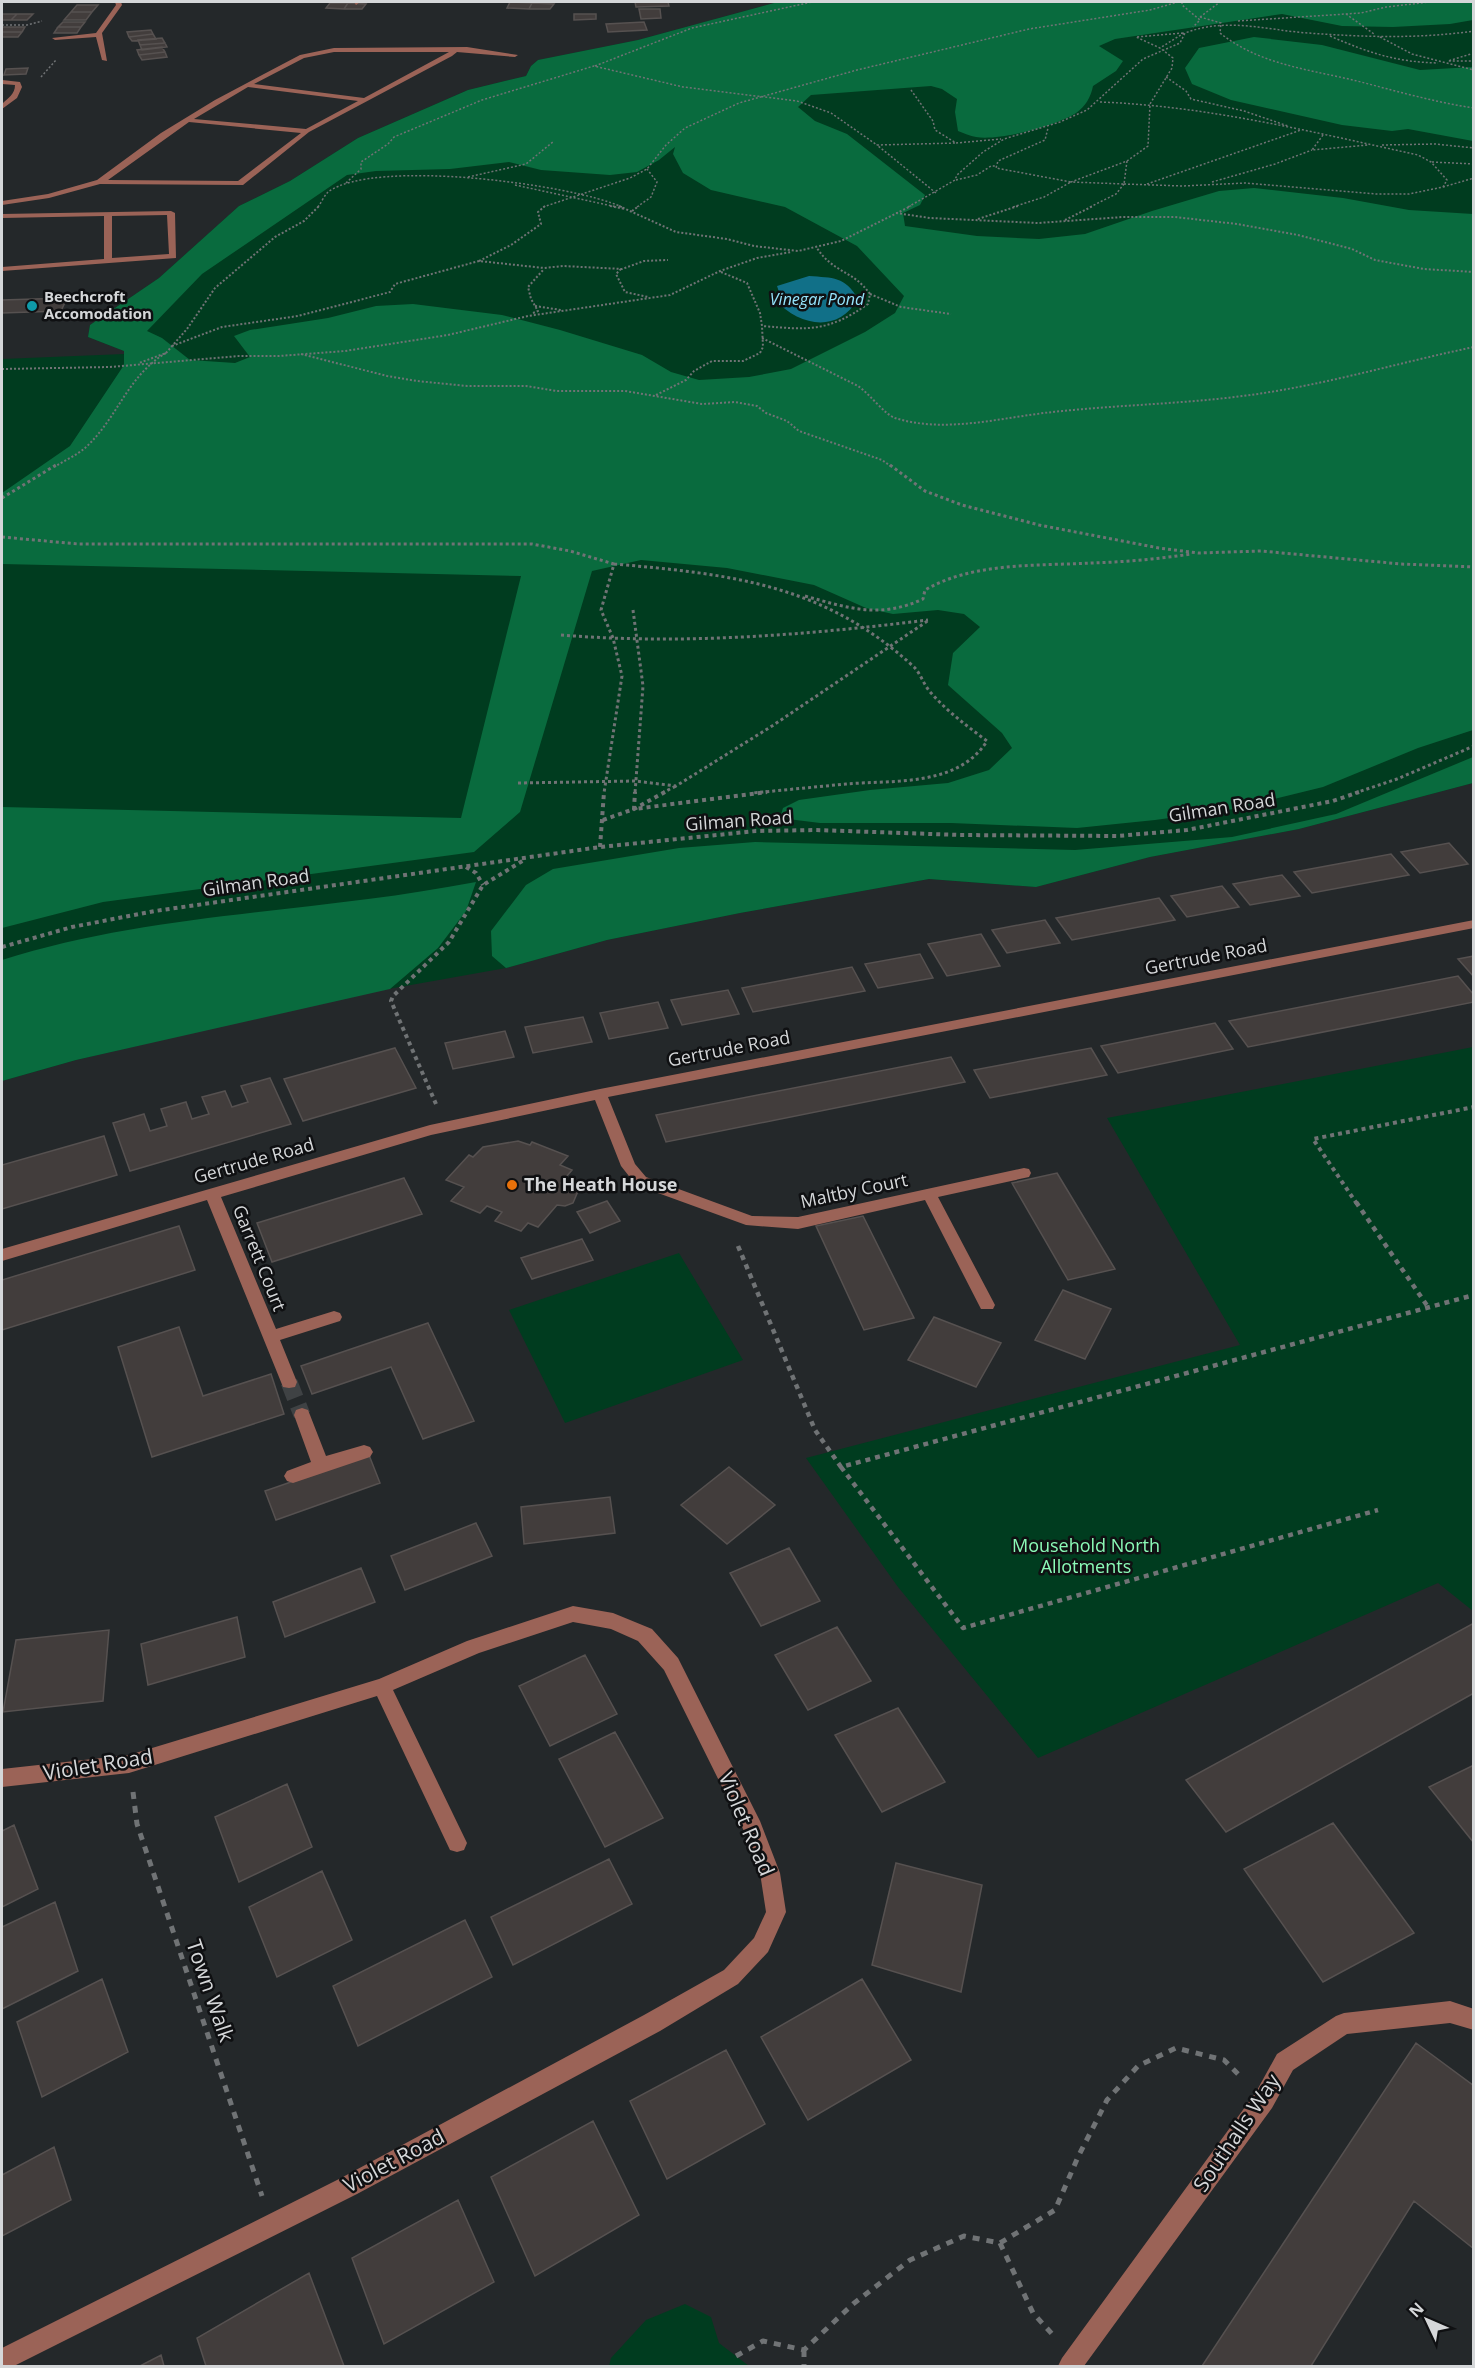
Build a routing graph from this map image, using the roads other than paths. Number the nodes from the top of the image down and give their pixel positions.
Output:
1 (118, 2) edge
2 (97, 35) junction
3 (55, 38) dead end
4 (455, 50) junction
5 (515, 55) dead end
6 (105, 60) dead end
7 (2, 82) edge
8 (247, 84) junction
9 (364, 100) junction
10 (2, 108) edge
11 (2, 118) edge
12 (188, 120) junction
13 (307, 131) junction
14 (100, 182) junction
15 (2, 203) edge
16 (108, 214) junction
17 (2, 216) edge
18 (108, 261) junction
19 (2, 269) edge
20 (1473, 924) edge
21 (600, 1094) junction
22 (1024, 1173) dead end
23 (212, 1194) junction
24 (929, 1194) junction
25 (2, 1256) edge
26 (987, 1305) dead end
27 (334, 1317) dead end
28 (271, 1337) junction
29 (286, 1376) tunnel mouth
30 (302, 1415) tunnel mouth
31 (363, 1452) dead end
32 (321, 1466) junction
33 (293, 1476) dead end
34 (382, 1686) junction
35 (2, 1778) edge
36 (457, 1843) dead end
37 (1473, 2020) edge
38 (2, 2360) edge
39 (1072, 2364) edge

1 - 2 street
2 - 3 street
2 - 6 street
4 - 5 street
4 - 8 street
4 - 9 street
7 - 10 street
8 - 9 street
8 - 12 street
9 - 13 street
10 - 11 street
12 - 13 street
12 - 14 street
13 - 14 street
14 - 15 street
16 - 17 street
16 - 18 street
16 - 18 street
18 - 19 street
20 - 21 street, Gertrude Road
21 - 23 street, Gertrude Road
21 - 24 street, Maltby Court
22 - 24 street, Maltby Court
23 - 25 street, Gertrude Road
23 - 28 street, Garrett Court
24 - 26 street, Maltby Court
27 - 28 street, Garrett Court
28 - 29 street, Garrett Court
30 - 32 street
31 - 32 street
32 - 33 street
34 - 35 street, Violet Road
34 - 36 street
34 - 38 street, Violet Road
37 - 39 street, Southalls Way

